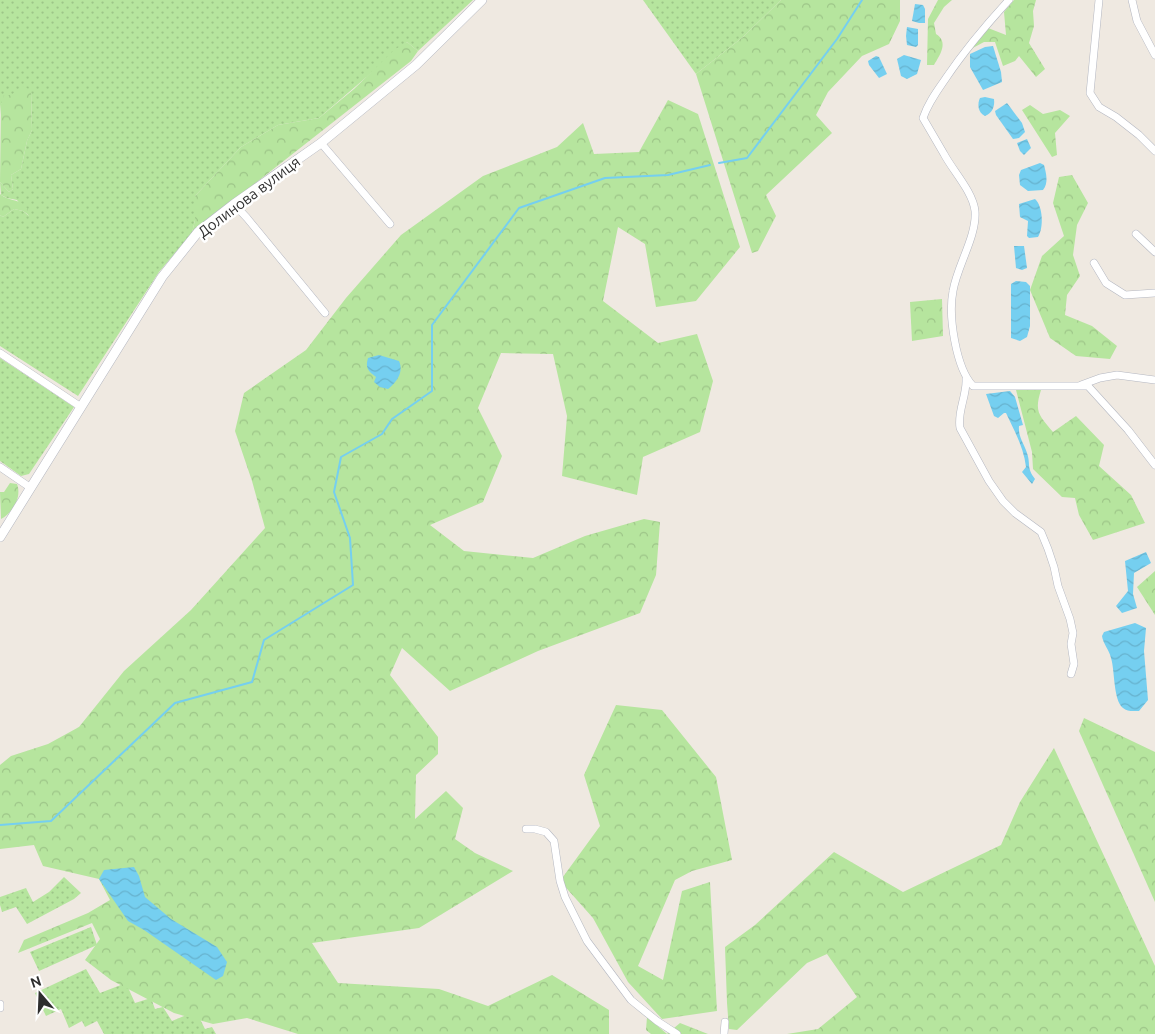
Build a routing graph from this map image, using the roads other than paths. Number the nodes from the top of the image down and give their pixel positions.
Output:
1 (482, 0) edge
2 (1009, 0) edge
3 (1099, 0) edge
4 (1132, 0) edge
5 (1155, 55) edge
6 (322, 143) junction
7 (1155, 151) edge
8 (234, 204) junction
9 (390, 224) dead end
10 (1136, 234) dead end
11 (1155, 252) edge
12 (1094, 263) dead end
13 (1155, 293) edge
14 (325, 313) dead end
15 (0, 353) edge
16 (966, 379) junction
17 (1155, 380) edge
18 (1078, 386) junction
19 (81, 407) junction
20 (1155, 464) edge
21 (0, 467) edge
22 (31, 488) junction
23 (0, 537) edge
24 (1071, 674) dead end
25 (526, 829) dead end
26 (725, 1022) dead end
27 (677, 1034) edge
28 (724, 1034) edge

1 - 6 street, Долинова вулиця
2 - 16 street
3 - 7 street
4 - 5 street
6 - 8 street, Долинова вулиця
6 - 9 street
8 - 14 street
8 - 19 street, Долинова вулиця
10 - 11 street
12 - 13 street
15 - 19 street
16 - 18 street
16 - 24 street
17 - 18 street
18 - 20 street
19 - 22 street, Долинова вулиця
21 - 22 street
22 - 23 street, Долинова вулиця
25 - 27 street
26 - 28 street

